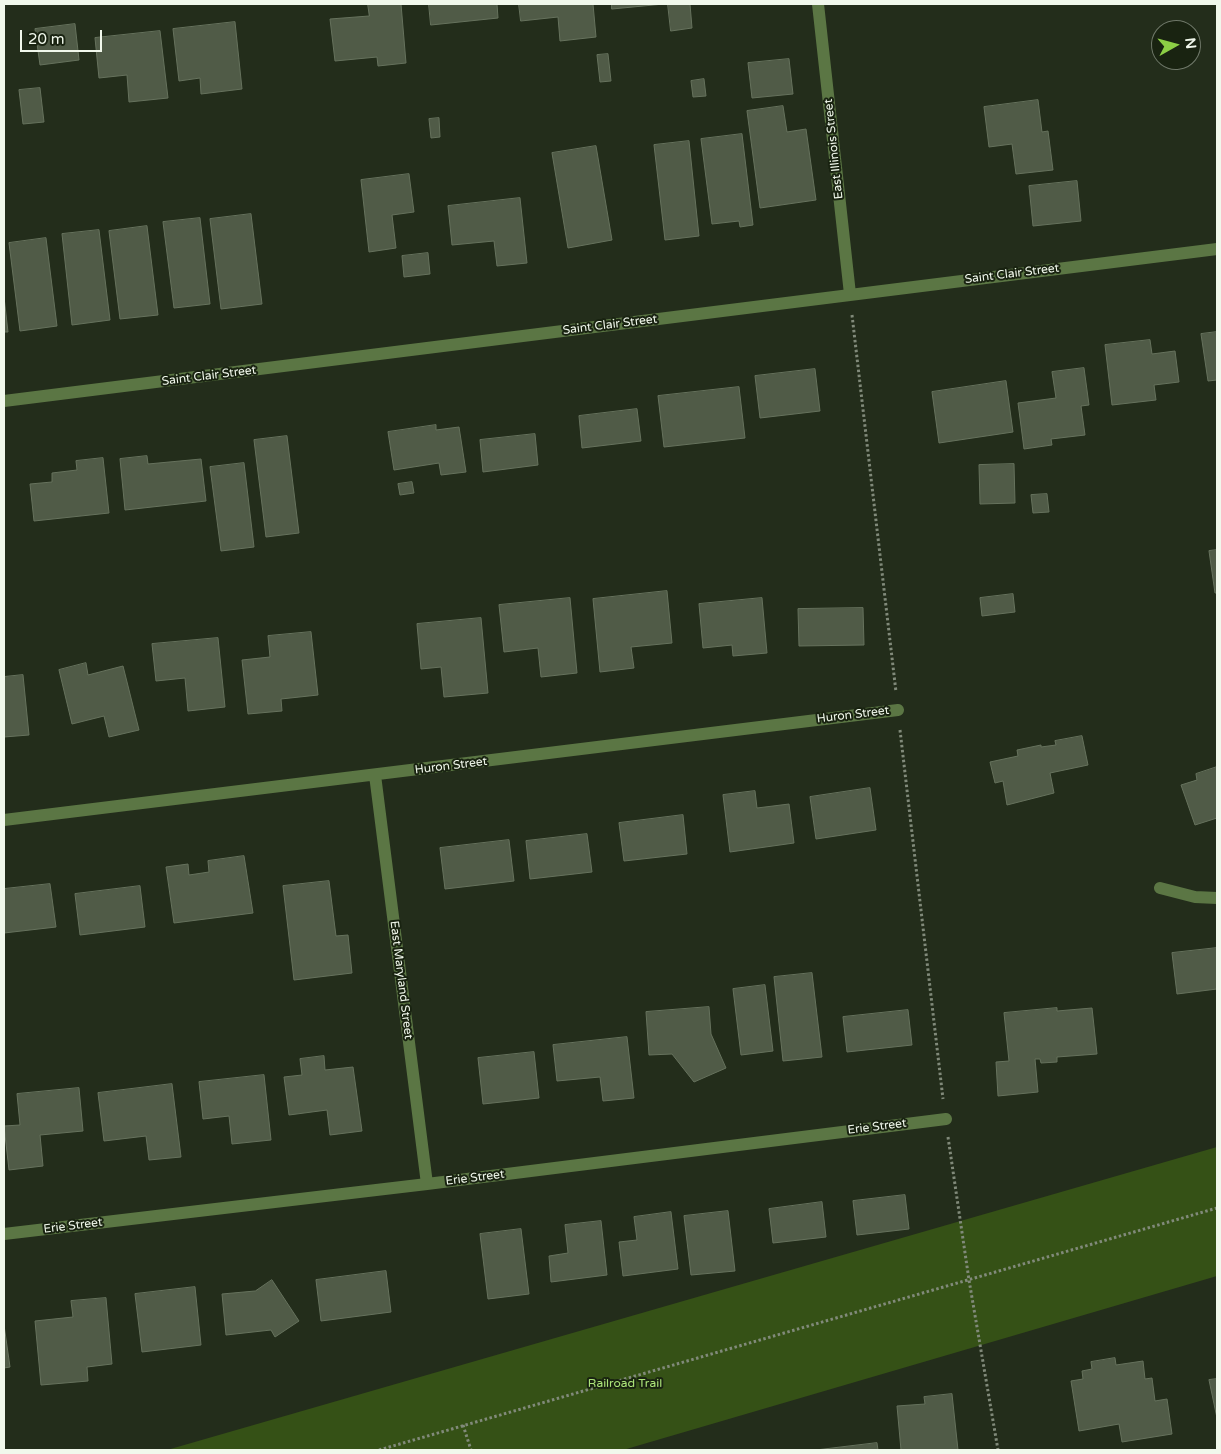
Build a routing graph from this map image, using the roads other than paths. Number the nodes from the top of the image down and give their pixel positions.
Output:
1 (818, 4) edge
2 (1217, 249) edge
3 (850, 294) junction
4 (4, 401) edge
5 (898, 710) road end
6 (375, 775) junction
7 (4, 820) edge
8 (1160, 888) dead end
9 (1217, 898) edge
10 (946, 1119) road end
11 (427, 1184) junction
12 (4, 1234) edge

1 - 3 street, East Illinois Street
2 - 3 street, Saint Clair Street
3 - 4 street, Saint Clair Street
5 - 6 street, Huron Street
6 - 7 street, Huron Street
6 - 11 street, East Maryland Street
8 - 9 street
10 - 11 street, Erie Street
11 - 12 street, Erie Street

